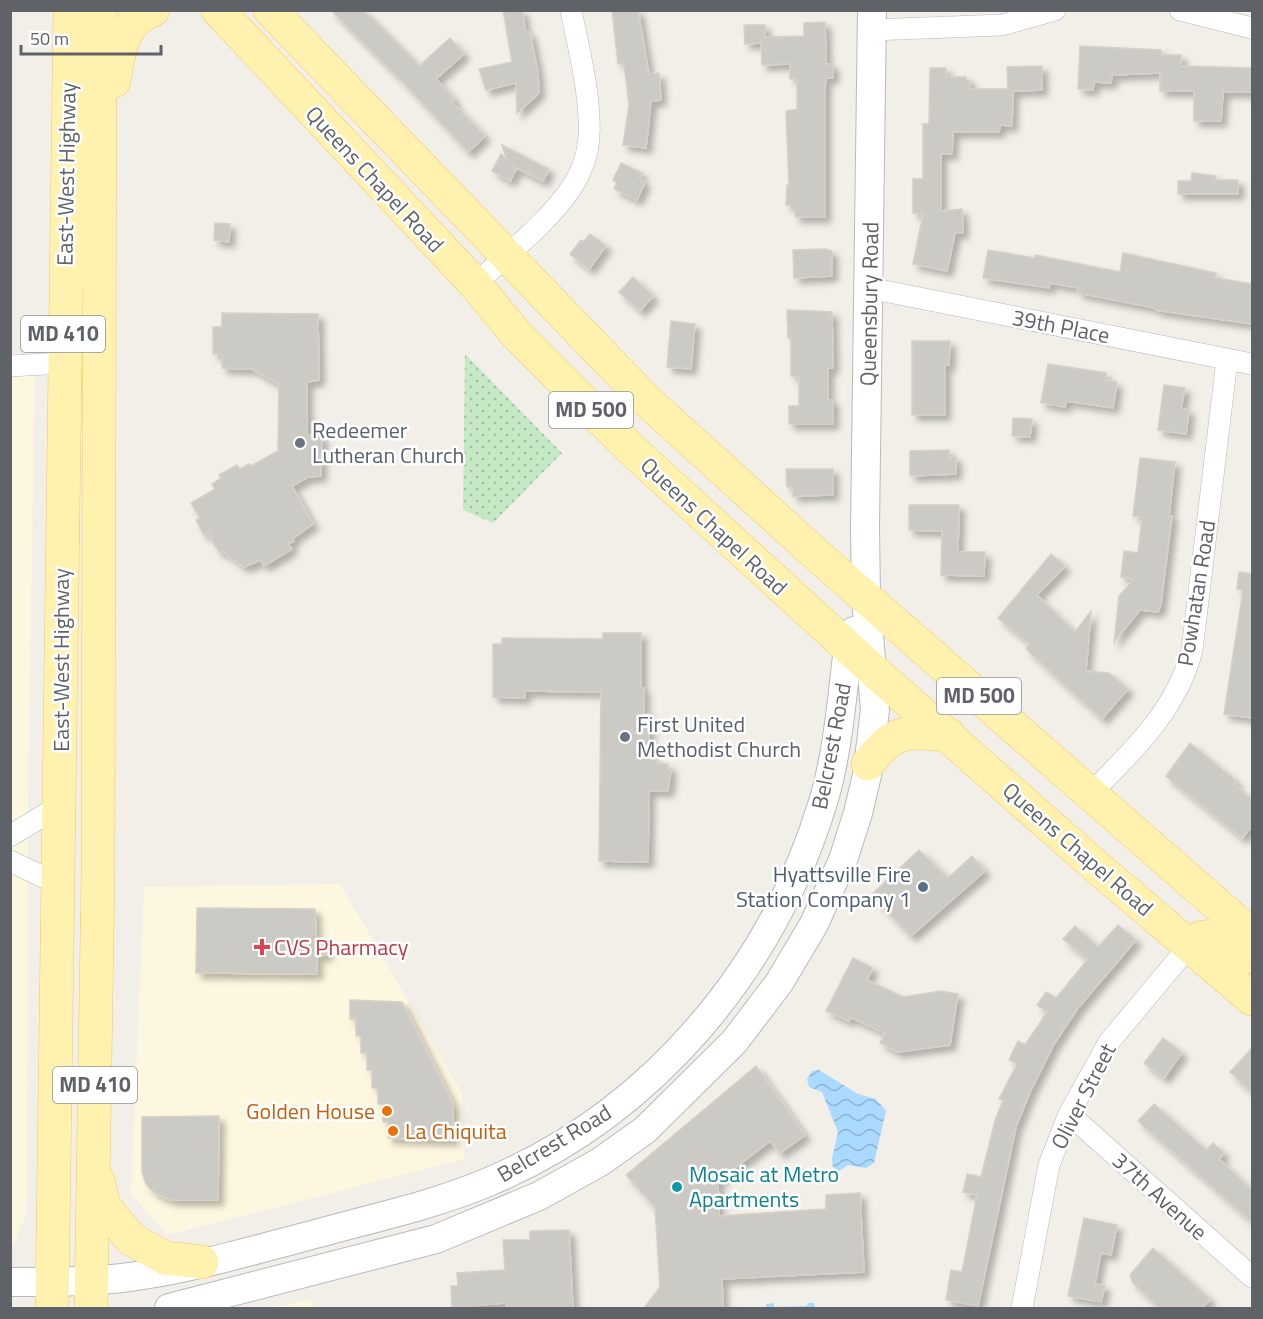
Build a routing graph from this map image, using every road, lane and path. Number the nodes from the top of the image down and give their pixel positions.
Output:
1 (47, 10) edge
2 (70, 10) edge
3 (100, 10) edge
4 (153, 10) edge
5 (197, 10) edge
6 (218, 10) edge
7 (571, 10) edge
8 (1055, 10) edge
9 (1180, 10) edge
10 (274, 14) edge
11 (872, 20) edge
12 (1252, 28) edge
13 (328, 128) junction
14 (65, 252) junction
15 (507, 254) junction
16 (475, 284) junction
17 (869, 288) junction
18 (102, 304) junction
19 (1227, 360) junction
20 (63, 363) junction
21 (1252, 364) edge
22 (10, 366) edge
23 (100, 583) junction
24 (866, 598) junction
25 (848, 648) junction
26 (874, 671) junction
27 (949, 735) junction
28 (868, 764) junction
29 (1090, 794) junction
30 (59, 806) junction
31 (10, 836) edge
32 (10, 861) edge
33 (56, 883) junction
34 (824, 902) junction
35 (771, 929) junction
36 (1252, 935) edge
37 (1190, 945) junction
38 (1252, 957) edge
39 (1252, 999) edge
40 (1069, 1114) junction
41 (93, 1160) junction
42 (202, 1262) junction
43 (1252, 1277) edge
44 (10, 1282) edge
45 (52, 1295) edge
46 (91, 1295) edge
47 (169, 1308) edge
48 (1022, 1308) edge

1 - 14 main road
2 - 14 main road, East-West Highway / MD 410
3 - 18 main road, East-West Highway / MD 410
4 - 18 main road
5 - 13 main road
6 - 13 main road, Queens Chapel Road / MD 500
7 - 15 street
8 - 11 street
9 - 12 street
10 - 15 main road, Queens Chapel Road / MD 500
11 - 17 main road, Queensbury Road
13 - 16 main road, Queens Chapel Road / MD 500
14 - 20 main road, East-West Highway / MD 410
15 - 16 street
15 - 24 main road, Queens Chapel Road / MD 500
16 - 25 main road, Queens Chapel Road / MD 500
17 - 19 street, 39th Place
17 - 24 main road, Queensbury Road
18 - 23 main road, East-West Highway / MD 410
19 - 21 street, 39th Place
19 - 29 street, Powhatan Road
20 - 22 street
20 - 23 main road
20 - 30 main road, East-West Highway / MD 410
23 - 41 main road, East-West Highway / MD 410
24 - 25 main road, Queensbury Road
24 - 26 main road, Queensbury Road
24 - 29 main road, Queens Chapel Road / MD 500
25 - 26 main road, Queens Chapel Road / MD 500
25 - 35 main road, Belcrest Road
26 - 27 main road, Queens Chapel Road / MD 500
26 - 28 main road, Belcrest Road
27 - 28 main road
27 - 37 main road, Queens Chapel Road / MD 500
28 - 34 main road, Belcrest Road
29 - 36 main road, Queens Chapel Road / MD 500
30 - 31 street
30 - 33 main road, East-West Highway / MD 410
32 - 33 street
33 - 45 main road, East-West Highway / MD 410
34 - 35 main road
34 - 47 main road, Belcrest Road
35 - 42 main road, Belcrest Road
37 - 38 main road
37 - 39 main road, Queens Chapel Road / MD 500
37 - 40 street, Oliver Street
40 - 43 street, 37th Avenue
40 - 48 street, Oliver Street
41 - 42 main road
41 - 46 main road, East-West Highway / MD 410
42 - 46 main road, Belcrest Road
44 - 45 main road, Belcrest Road
45 - 46 main road, Belcrest Road

